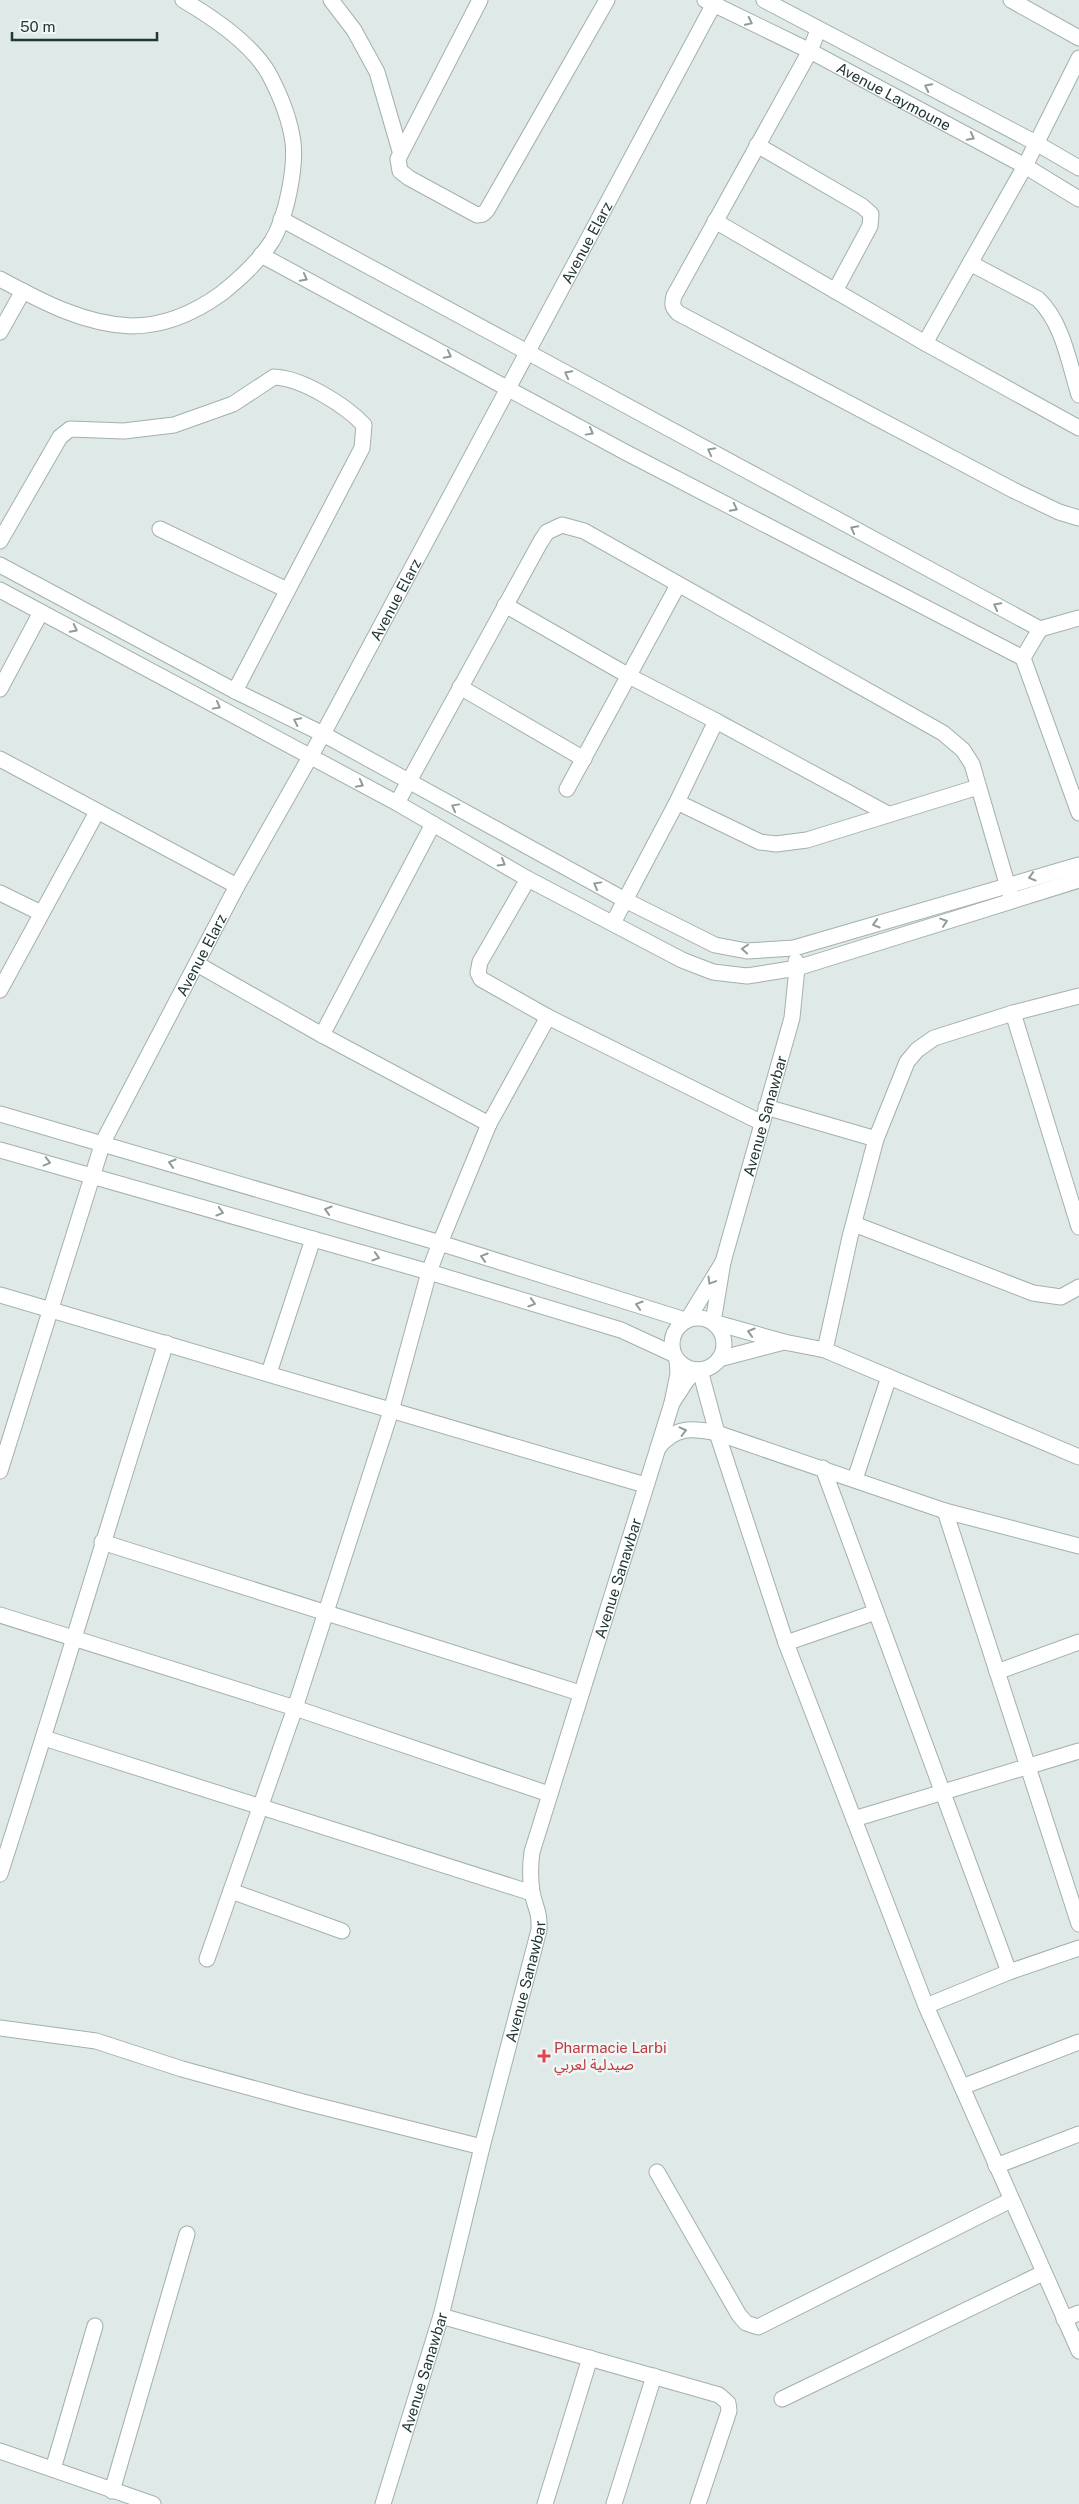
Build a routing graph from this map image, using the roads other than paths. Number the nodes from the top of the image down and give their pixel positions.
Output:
1 (184, 0) edge
2 (331, 0) edge
3 (480, 0) edge
4 (607, 0) edge
5 (764, 0) edge
6 (1011, 0) edge
7 (712, 2) edge
8 (818, 30) junction
9 (1079, 38) edge
10 (810, 51) junction
11 (1079, 58) edge
12 (1036, 143) junction
13 (757, 145) junction
14 (400, 150) junction
15 (1025, 166) junction
16 (1079, 168) edge
17 (1079, 199) edge
18 (282, 219) junction
19 (715, 222) junction
20 (261, 255) junction
21 (970, 263) junction
22 (0, 279) edge
23 (23, 291) junction
24 (835, 291) junction
25 (0, 332) edge
26 (925, 343) junction
27 (528, 353) junction
28 (509, 388) junction
29 (1079, 395) edge
30 (1079, 428) edge
31 (1079, 518) edge
32 (160, 529) dead end
33 (0, 541) edge
34 (0, 565) edge
35 (678, 585) junction
36 (0, 590) edge
37 (287, 590) junction
38 (505, 605) junction
39 (41, 612) junction
40 (1079, 618) edge
41 (1040, 629) junction
42 (125, 632) junction
43 (114, 650) junction
44 (1023, 658) junction
45 (629, 676) junction
46 (460, 687) junction
47 (0, 689) edge
48 (235, 691) junction
49 (716, 721) junction
50 (323, 734) junction
51 (309, 757) junction
52 (0, 759) edge
53 (584, 759) junction
54 (409, 781) junction
55 (978, 787) junction
56 (568, 789) dead end
57 (677, 802) junction
58 (396, 803) junction
59 (97, 812) junction
60 (1079, 813) edge
61 (888, 814) junction
62 (433, 824) junction
63 (1079, 865) edge
64 (528, 879) junction
65 (1079, 880) edge
66 (1006, 885) junction
67 (236, 886) junction
68 (0, 893) edge
69 (625, 900) junction
70 (1012, 900) junction
71 (41, 913) junction
72 (613, 923) junction
73 (794, 948) junction
74 (197, 964) junction
75 (797, 968) junction
76 (0, 990) edge
77 (1079, 996) edge
78 (1013, 1013) junction
79 (548, 1017) junction
80 (322, 1035) junction
81 (766, 1107) junction
82 (0, 1114) edge
83 (762, 1123) junction
84 (489, 1124) junction
85 (876, 1139) junction
86 (104, 1142) junction
87 (0, 1150) edge
88 (93, 1175) junction
89 (854, 1224) junction
90 (1079, 1227) edge
91 (313, 1239) junction
92 (440, 1243) junction
93 (723, 1262) junction
94 (429, 1272) junction
95 (1079, 1287) edge
96 (0, 1296) edge
97 (51, 1311) junction
98 (687, 1320) junction
99 (713, 1322) junction
100 (784, 1342) junction
101 (166, 1343) junction
102 (825, 1350) junction
103 (675, 1357) junction
104 (720, 1359) junction
105 (699, 1370) junction
106 (269, 1373) junction
107 (889, 1377) junction
108 (672, 1404) junction
109 (391, 1412) junction
110 (717, 1433) junction
111 (656, 1450) junction
112 (1077, 1457) edge
113 (823, 1468) junction
114 (0, 1471) edge
115 (1079, 1471) edge
116 (855, 1479) junction
117 (645, 1485) junction
118 (945, 1511) junction
119 (102, 1542) junction
120 (1079, 1546) edge
121 (325, 1612) junction
122 (876, 1612) junction
123 (0, 1615) edge
124 (74, 1638) junction
125 (1079, 1642) edge
126 (786, 1643) junction
127 (997, 1672) junction
128 (580, 1693) junction
129 (295, 1708) junction
130 (44, 1738) junction
131 (1079, 1751) edge
132 (1028, 1768) junction
133 (943, 1792) junction
134 (549, 1794) junction
135 (261, 1807) junction
136 (854, 1819) junction
137 (0, 1874) edge
138 (231, 1891) junction
139 (532, 1894) junction
140 (1079, 1924) edge
141 (342, 1931) dead end
142 (1079, 1948) edge
143 (207, 1959) dead end
144 (1009, 1972) junction
145 (926, 2006) junction
146 (0, 2028) edge
147 (1079, 2042) edge
148 (962, 2087) junction
149 (1079, 2134) edge
150 (482, 2147) junction
151 (996, 2166) junction
152 (657, 2172) dead end
153 (1011, 2200) junction
154 (187, 2234) dead end
155 (1044, 2273) junction
156 (1079, 2313) edge
157 (441, 2316) junction
158 (1064, 2319) junction
159 (95, 2326) dead end
160 (1079, 2351) edge
161 (590, 2358) junction
162 (654, 2376) junction
163 (782, 2399) dead end
164 (0, 2451) edge
165 (53, 2469) junction
166 (118, 2497) edge
167 (153, 2504) edge
168 (383, 2504) edge
169 (545, 2504) edge
170 (614, 2504) edge
171 (698, 2504) edge

1 - 18 street
2 - 14 street
3 - 14 street
4 - 14 street
5 - 8 street, Avenue Laymoune
6 - 9 street
7 -> 10 street, Avenue Laymoune
7 - 27 street, Avenue Elarz
8 - 10 street
12 -> 8 street, Avenue Laymoune
10 - 13 street
10 -> 15 street, Avenue Laymoune
11 - 12 street
12 - 15 street
12 - 16 street, Avenue Laymoune
13 - 19 street
13 - 24 street
15 - 17 street, Avenue Laymoune
15 - 21 street
18 - 20 street
18 - 27 street
19 - 24 street
19 - 31 street
20 - 23 street
20 -> 28 street
21 - 26 street
21 - 29 street
22 - 23 street
23 - 25 street
24 - 26 street
26 - 30 street
27 - 28 street, Avenue Elarz
41 -> 27 street
28 -> 44 street
28 - 50 street, Avenue Elarz
32 - 37 street
33 - 37 street
34 - 42 street
35 - 38 street
35 - 45 street
35 - 55 street
36 - 39 street
37 - 48 street
38 - 45 street
38 - 46 street
39 -> 43 street
39 - 47 street
40 - 41 street
41 - 44 street
42 - 43 street
42 - 48 street
43 -> 51 street
44 - 60 street
45 - 49 street
45 - 53 street
46 - 53 street
46 - 54 street
50 -> 48 street
49 - 57 street
49 - 61 street
50 - 51 street, Avenue Elarz
50 - 54 street
51 -> 58 street
51 - 67 street, Avenue Elarz
52 - 59 street
53 - 56 street
54 - 58 street
69 -> 54 street
55 - 61 street
55 - 66 street
57 - 61 street
57 - 69 street
58 - 62 street
59 - 67 street
59 - 71 street
62 -> 64 street
62 - 80 street
63 -> 66 street
64 - 72 street
64 - 79 street
65 - 70 street
66 - 70 street
66 -> 73 street
67 - 74 street, Avenue Elarz
68 - 71 street
69 - 72 street
73 -> 69 street
75 -> 70 street
71 - 76 street
72 - 75 street
73 - 75 street, Avenue Sanawbar
74 - 80 street
74 - 86 street, Avenue Elarz
75 - 81 street, Avenue Sanawbar
77 - 78 street
78 - 85 street
78 - 90 street
79 - 83 street
79 - 84 street
80 - 84 street
81 - 83 street, Avenue Sanawbar
81 - 85 street
82 - 86 street
83 - 93 street, Avenue Sanawbar
84 - 92 street
85 - 89 street
86 - 88 street, Avenue Elarz
92 -> 86 street
87 -> 88 street
88 -> 91 street
88 - 97 street, Avenue Elarz
89 - 95 street
89 - 102 street
91 -> 94 street
91 - 106 street
92 - 94 street
98 -> 92 street
93 -> 98 street
93 - 99 street
94 -> 103 street
94 - 109 street
96 - 97 street
97 - 101 street
97 - 114 street, Avenue Elarz
98 - 99 street
98 - 103 street
100 -> 99 street
99 - 104 street
100 - 102 street
100 - 104 street
101 - 106 street
101 - 119 street
102 - 107 street
103 - 105 street
103 - 108 street
104 - 105 street
105 - 108 street
105 - 110 street
106 - 109 street
107 - 112 street
107 - 116 street
108 - 111 street, Avenue Sanawbar
109 - 117 street
109 - 121 street
111 -> 110 street
110 - 113 street
110 - 126 street
111 - 117 street, Avenue Sanawbar
112 - 115 street
113 - 116 street
113 - 122 street
116 - 118 street
117 - 128 street, Avenue Sanawbar
118 - 120 street
118 - 127 street
119 - 121 street
119 - 124 street
121 - 128 street
121 - 129 street
122 - 126 street
122 - 133 street
123 - 124 street
124 - 129 street
124 - 130 street
125 - 127 street
126 - 136 street
127 - 132 street
128 - 134 street, Avenue Sanawbar
129 - 134 street
129 - 135 street
130 - 135 street
130 - 137 street
131 - 132 street
132 - 133 street
132 - 140 street
133 - 136 street
133 - 144 street
134 - 139 street, Avenue Sanawbar
135 - 138 street
135 - 139 street
136 - 145 street
138 - 141 street
138 - 143 street
139 - 150 street, Avenue Sanawbar
142 - 144 street
144 - 145 street
145 - 148 street
146 - 150 street
147 - 148 street
148 - 151 street
149 - 151 street
150 - 157 street, Avenue Sanawbar
151 - 153 street
152 - 153 street
153 - 155 street
154 - 166 street
155 - 158 street
155 - 163 street
156 - 158 street
157 - 161 street
157 - 168 street, Avenue Sanawbar
158 - 160 street
159 - 165 street
161 - 162 street
161 - 169 street
162 - 170 street
162 - 171 street
164 - 165 street
165 - 166 street
166 - 167 street

